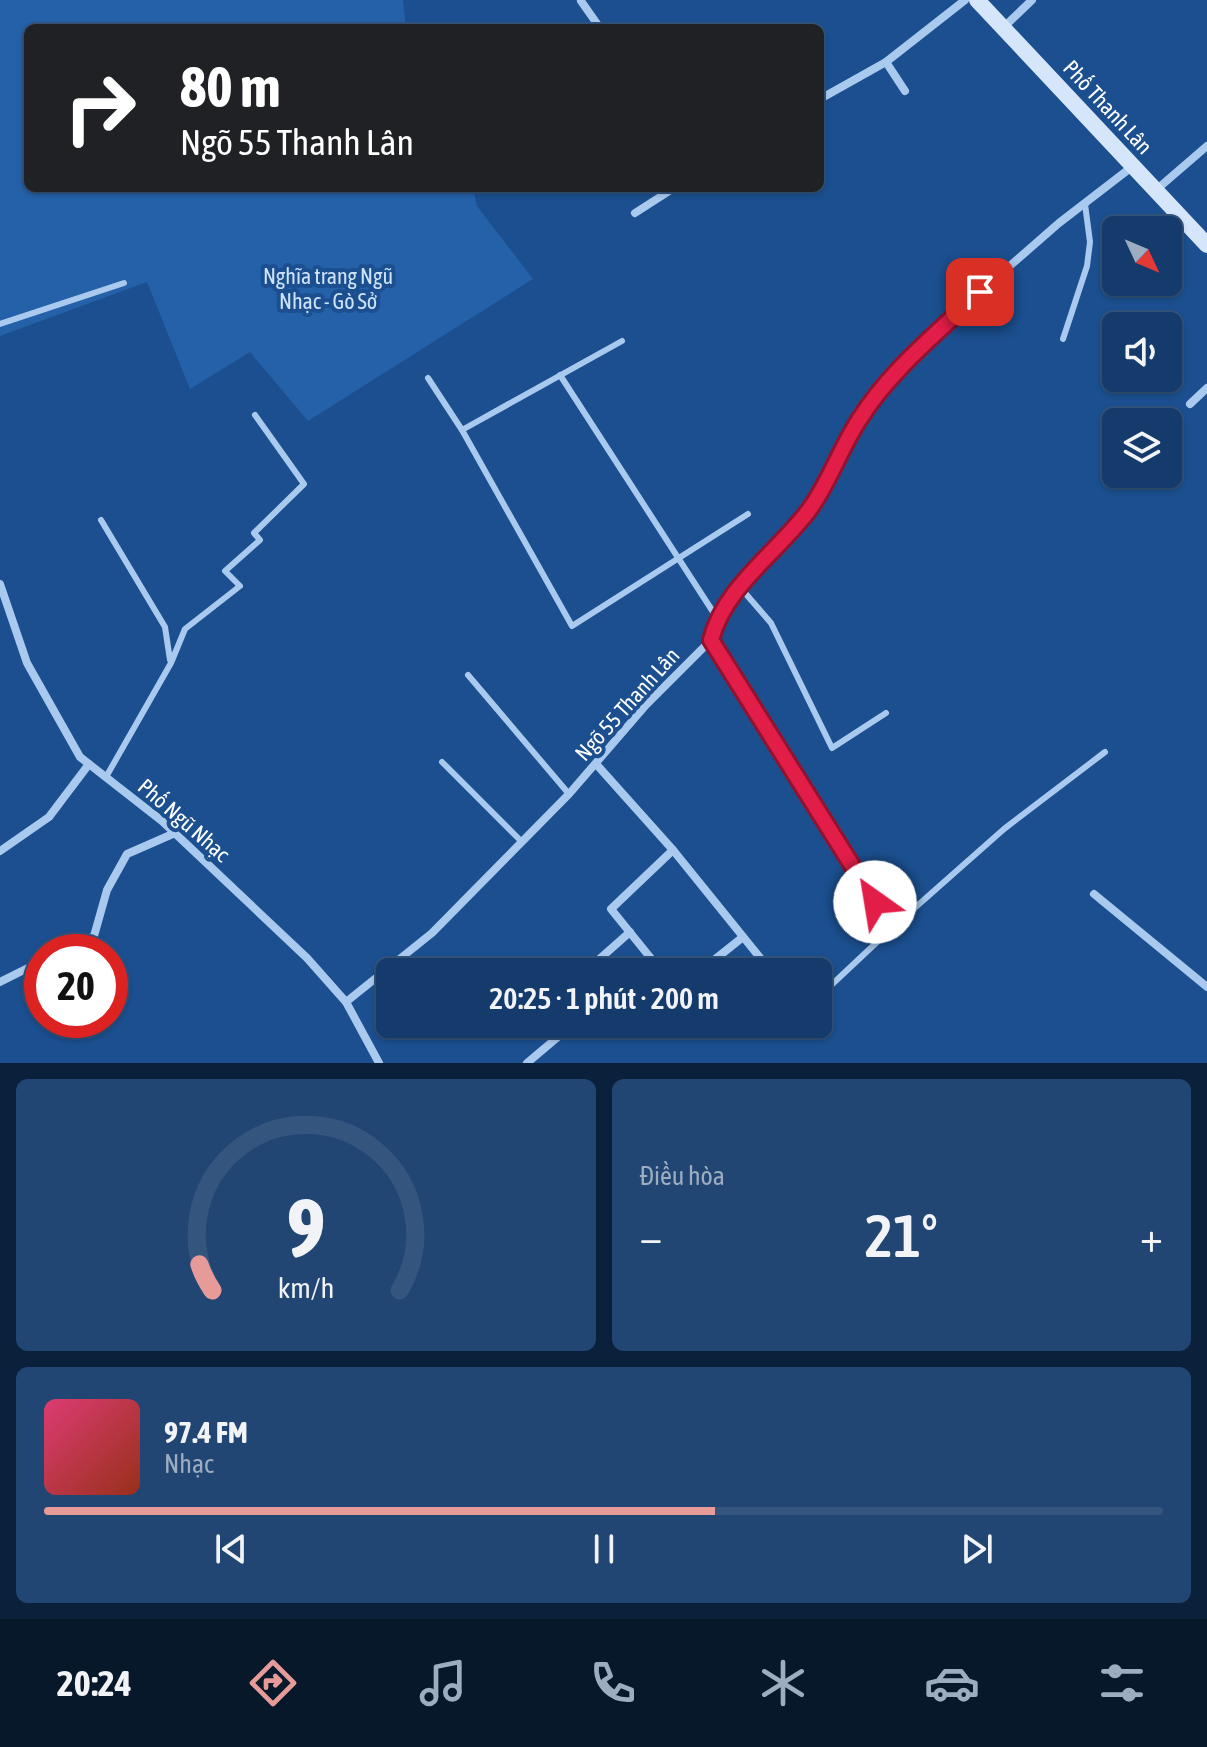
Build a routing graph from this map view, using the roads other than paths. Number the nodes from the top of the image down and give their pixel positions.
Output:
1 (965, 0) edge
2 (977, 0) edge
3 (1032, 0) edge
4 (581, 1) edge
5 (597, 24) edge
6 (1004, 27) junction
7 (886, 62) junction
8 (905, 91) dead end
9 (824, 97) edge
10 (1207, 146) edge
11 (1133, 166) junction
12 (1156, 190) junction
13 (668, 192) edge
14 (1085, 204) junction
15 (635, 213) dead end
16 (1207, 245) edge
17 (124, 283) dead end
18 (0, 324) edge
19 (1063, 339) dead end
20 (622, 341) dead end
21 (560, 375) junction
22 (428, 378) dead end
23 (1207, 388) edge
24 (1190, 404) dead end
25 (255, 415) dead end
26 (462, 430) junction
27 (748, 514) dead end
28 (101, 520) dead end
29 (680, 559) junction
30 (0, 584) edge
31 (739, 586) junction
32 (717, 618) junction
33 (711, 640) junction
34 (171, 663) junction
35 (468, 675) dead end
36 (886, 713) dead end
37 (1105, 752) dead end
38 (442, 762) dead end
39 (89, 764) junction
40 (597, 765) junction
41 (106, 777) junction
42 (569, 794) junction
43 (175, 833) junction
44 (522, 842) junction
45 (673, 850) junction
46 (0, 851) edge
47 (1094, 894) dead end
48 (892, 928) junction
49 (630, 932) junction
50 (95, 934) edge
51 (743, 937) junction
52 (601, 958) edge
53 (651, 958) edge
54 (717, 958) edge
55 (760, 958) edge
56 (24, 970) edge
57 (0, 982) edge
58 (832, 984) edge
59 (1207, 987) edge
60 (346, 1002) junction
61 (557, 1038) edge
62 (379, 1063) edge
63 (527, 1063) edge

1 - 7 street
2 - 6 street, Phố Thanh Lân
3 - 6 street
4 - 5 street
6 - 11 street, Phố Thanh Lân
7 - 8 street
7 - 9 street
10 - 12 street
11 - 12 street, Phố Thanh Lân
11 - 14 street, Ngõ 55 Thanh Lân
12 - 16 street, Phố Thanh Lân
13 - 15 street
14 - 19 lane
14 - 31 street, Ngõ 55 Thanh Lân
17 - 18 lane
20 - 21 lane
21 - 26 lane
21 - 29 lane
22 - 26 lane
23 - 24 street
25 - 34 lane
26 - 29 lane
27 - 29 lane
28 - 34 lane
29 - 32 lane
30 - 39 street, Phố Ngũ Nhạc
31 - 32 street, Ngõ 55 Thanh Lân
31 - 36 lane
32 - 33 street, Ngõ 55 Thanh Lân
33 - 40 street, Ngõ 55 Thanh Lân
33 - 48 lane
34 - 41 lane
35 - 42 lane
37 - 48 lane
38 - 44 lane
39 - 41 street, Phố Ngũ Nhạc
39 - 46 street
40 - 42 street, Ngõ 55 Thanh Lân
40 - 45 street
41 - 43 street, Phố Ngũ Nhạc
42 - 44 street, Ngõ 55 Thanh Lân
43 - 50 street
43 - 60 street, Phố Ngũ Nhạc
44 - 60 street, Ngõ 55 Thanh Lân
45 - 49 street
45 - 51 street
47 - 59 street
48 - 58 lane
49 - 52 street
49 - 53 street
51 - 54 street
51 - 55 street
56 - 57 street
60 - 62 street, Phố Ngũ Nhạc
61 - 63 street

